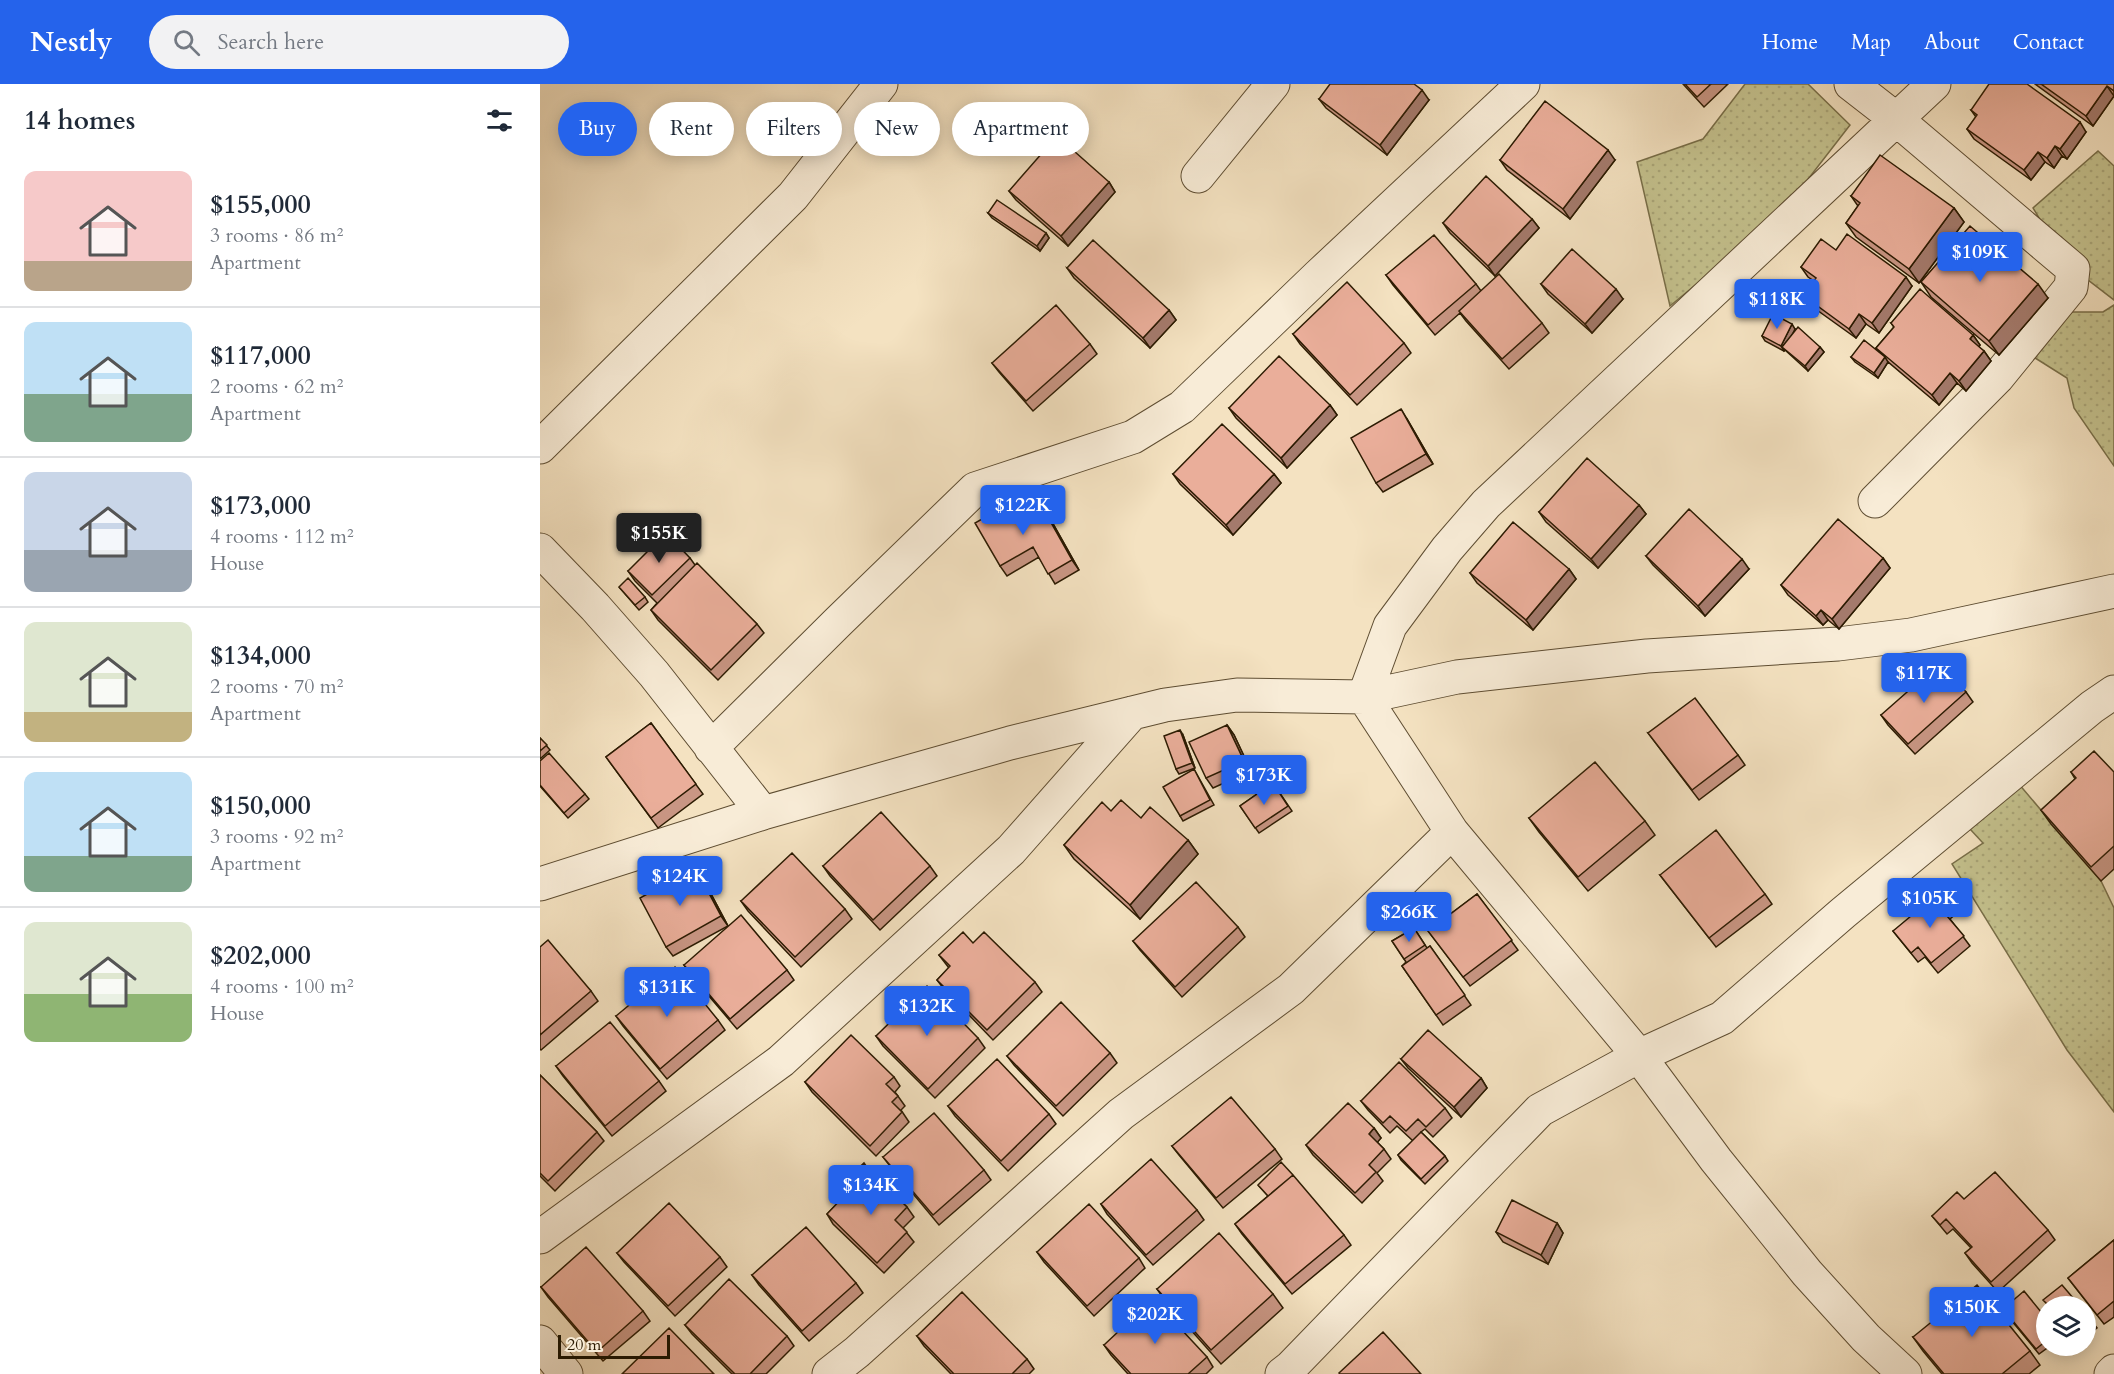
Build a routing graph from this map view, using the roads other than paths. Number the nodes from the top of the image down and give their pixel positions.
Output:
1 (881, 84) edge
2 (1273, 84) edge
3 (1523, 84) edge
4 (1851, 84) edge
5 (1934, 84) edge
6 (1896, 119) junction
7 (1198, 176) dead end
8 (540, 447) edge
9 (1875, 501) dead end
10 (540, 550) edge
11 (2114, 591) edge
12 (2114, 692) edge
13 (1364, 697) junction
14 (1132, 713) junction
15 (711, 748) junction
16 (763, 813) junction
17 (1452, 832) junction
18 (540, 884) edge
19 (1639, 1056) junction
20 (540, 1237) edge
21 (540, 1342) edge
22 (566, 1374) edge
23 (829, 1374) edge
24 (1282, 1374) edge
25 (1905, 1374) edge

1 - 8 street
2 - 7 street
3 - 15 street
4 - 6 street
5 - 6 street
6 - 9 street
6 - 13 street
10 - 15 street
11 - 13 street
12 - 19 street
13 - 14 street
13 - 17 street
14 - 16 street
14 - 20 street
15 - 16 street
16 - 18 street
17 - 19 street
17 - 23 street
19 - 24 street
19 - 25 street
21 - 22 street

